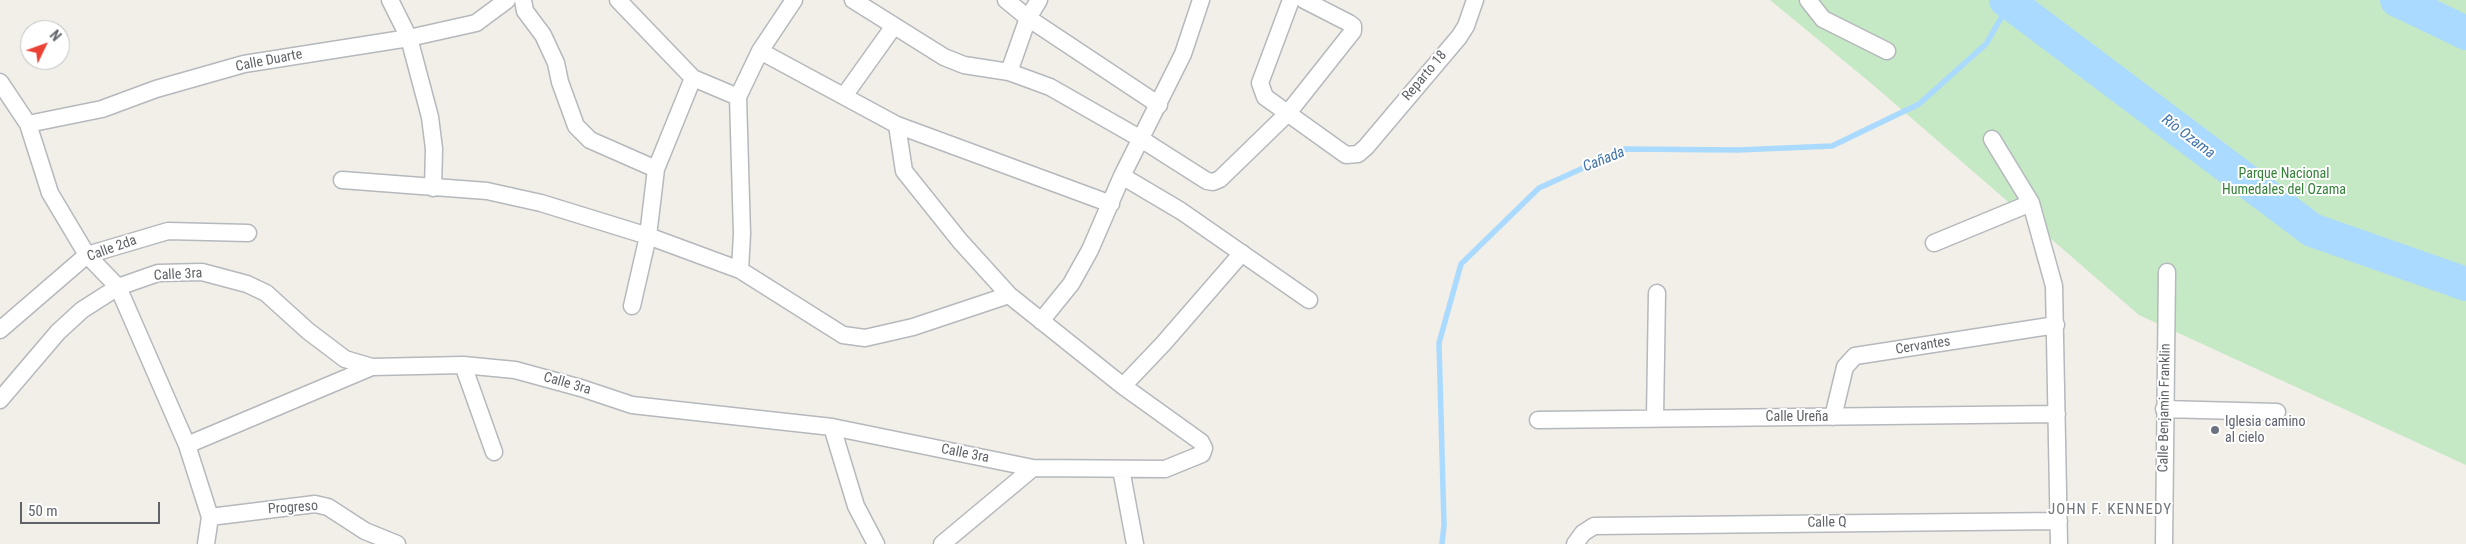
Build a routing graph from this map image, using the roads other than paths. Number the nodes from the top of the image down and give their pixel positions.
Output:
1 (390, 0) edge
2 (507, 0) edge
3 (523, 0) edge
4 (618, 0) edge
5 (794, 0) edge
6 (853, 0) edge
7 (1006, 0) edge
8 (1039, 0) edge
9 (1201, 0) edge
10 (1291, 0) edge
11 (1304, 0) edge
12 (1475, 0) edge
13 (1808, 0) edge
14 (1028, 18) junction
15 (894, 26) junction
16 (409, 38) junction
17 (760, 51) junction
18 (1887, 51) dead end
19 (1009, 72) junction
20 (693, 78) junction
21 (0, 82) edge
22 (844, 96) junction
23 (738, 97) junction
24 (1159, 104) junction
25 (1288, 113) junction
26 (28, 124) junction
27 (897, 125) junction
28 (1141, 139) junction
29 (1992, 139) dead end
30 (656, 169) junction
31 (1122, 176) junction
32 (342, 180) dead end
33 (433, 188) junction
34 (2031, 203) junction
35 (1111, 204) junction
36 (248, 233) dead end
37 (648, 236) junction
38 (1934, 243) dead end
39 (1242, 253) junction
40 (87, 255) junction
41 (740, 270) junction
42 (2167, 272) dead end
43 (118, 287) junction
44 (1657, 293) dead end
45 (1009, 295) junction
46 (1309, 300) dead end
47 (632, 306) dead end
48 (1042, 321) junction
49 (2056, 325) junction
50 (0, 330) edge
51 (463, 365) junction
52 (372, 367) junction
53 (1123, 386) junction
54 (0, 400) edge
55 (2164, 409) junction
56 (2277, 412) dead end
57 (2057, 414) junction
58 (1833, 417) junction
59 (1655, 418) junction
60 (1538, 420) dead end
61 (832, 427) junction
62 (187, 445) junction
63 (494, 452) dead end
64 (1033, 468) junction
65 (1121, 469) junction
66 (210, 517) junction
67 (2059, 521) junction
68 (364, 537) edge
69 (206, 544) edge
70 (397, 544) edge
71 (876, 544) edge
72 (942, 544) edge
73 (1135, 544) edge
74 (1575, 544) edge
75 (2059, 544) edge
76 (2164, 544) edge

1 - 16 street
2 - 16 street, Calle Duarte
3 - 30 street
4 - 20 street
5 - 17 street
6 - 15 street
7 - 14 street
8 - 14 street
9 - 24 street
10 - 25 street
11 - 25 street
12 - 25 street, Reparto 18
13 - 18 street
14 - 19 street
14 - 24 street
15 - 19 street
15 - 22 street
16 - 26 street, Calle Duarte
16 - 33 street
17 - 22 street
17 - 23 street
19 - 28 street
20 - 23 street
20 - 30 street
21 - 26 street
22 - 27 street
23 - 41 street
24 - 28 street
25 - 28 street
26 - 40 street
27 - 35 street
27 - 45 street
28 - 31 street
29 - 34 street
30 - 37 street
31 - 35 street
31 - 39 street
32 - 33 street
33 - 37 street
34 - 38 street
34 - 49 street
35 - 48 street
36 - 40 street, Calle 2da
37 - 41 street
37 - 47 street
39 - 46 street
39 - 53 street
40 - 43 street
40 - 50 street, Calle 2da
41 - 45 street
42 - 55 street, Calle Benjamin Franklin
43 - 52 street, Calle 3ra
43 - 54 street, Calle 3ra
43 - 62 street
44 - 59 street
45 - 48 street
48 - 53 street
49 - 57 street
49 - 58 street, Cervantes
51 - 52 street, Calle 3ra
51 - 61 street, Calle 3ra
51 - 63 street
52 - 62 street
53 - 65 street, Calle 3ra
55 - 56 street
55 - 76 street, Calle Benjamin Franklin
57 - 58 street, Calle Ureña
57 - 67 street
58 - 59 street, Calle Ureña
59 - 60 street, Calle Ureña
61 - 64 street, Calle 3ra
61 - 71 street
62 - 66 street
64 - 65 street, Calle 3ra
64 - 72 street
65 - 73 street
66 - 68 street, Progreso
66 - 69 street
67 - 74 street, Calle Q
67 - 75 street
68 - 70 street, Progreso

